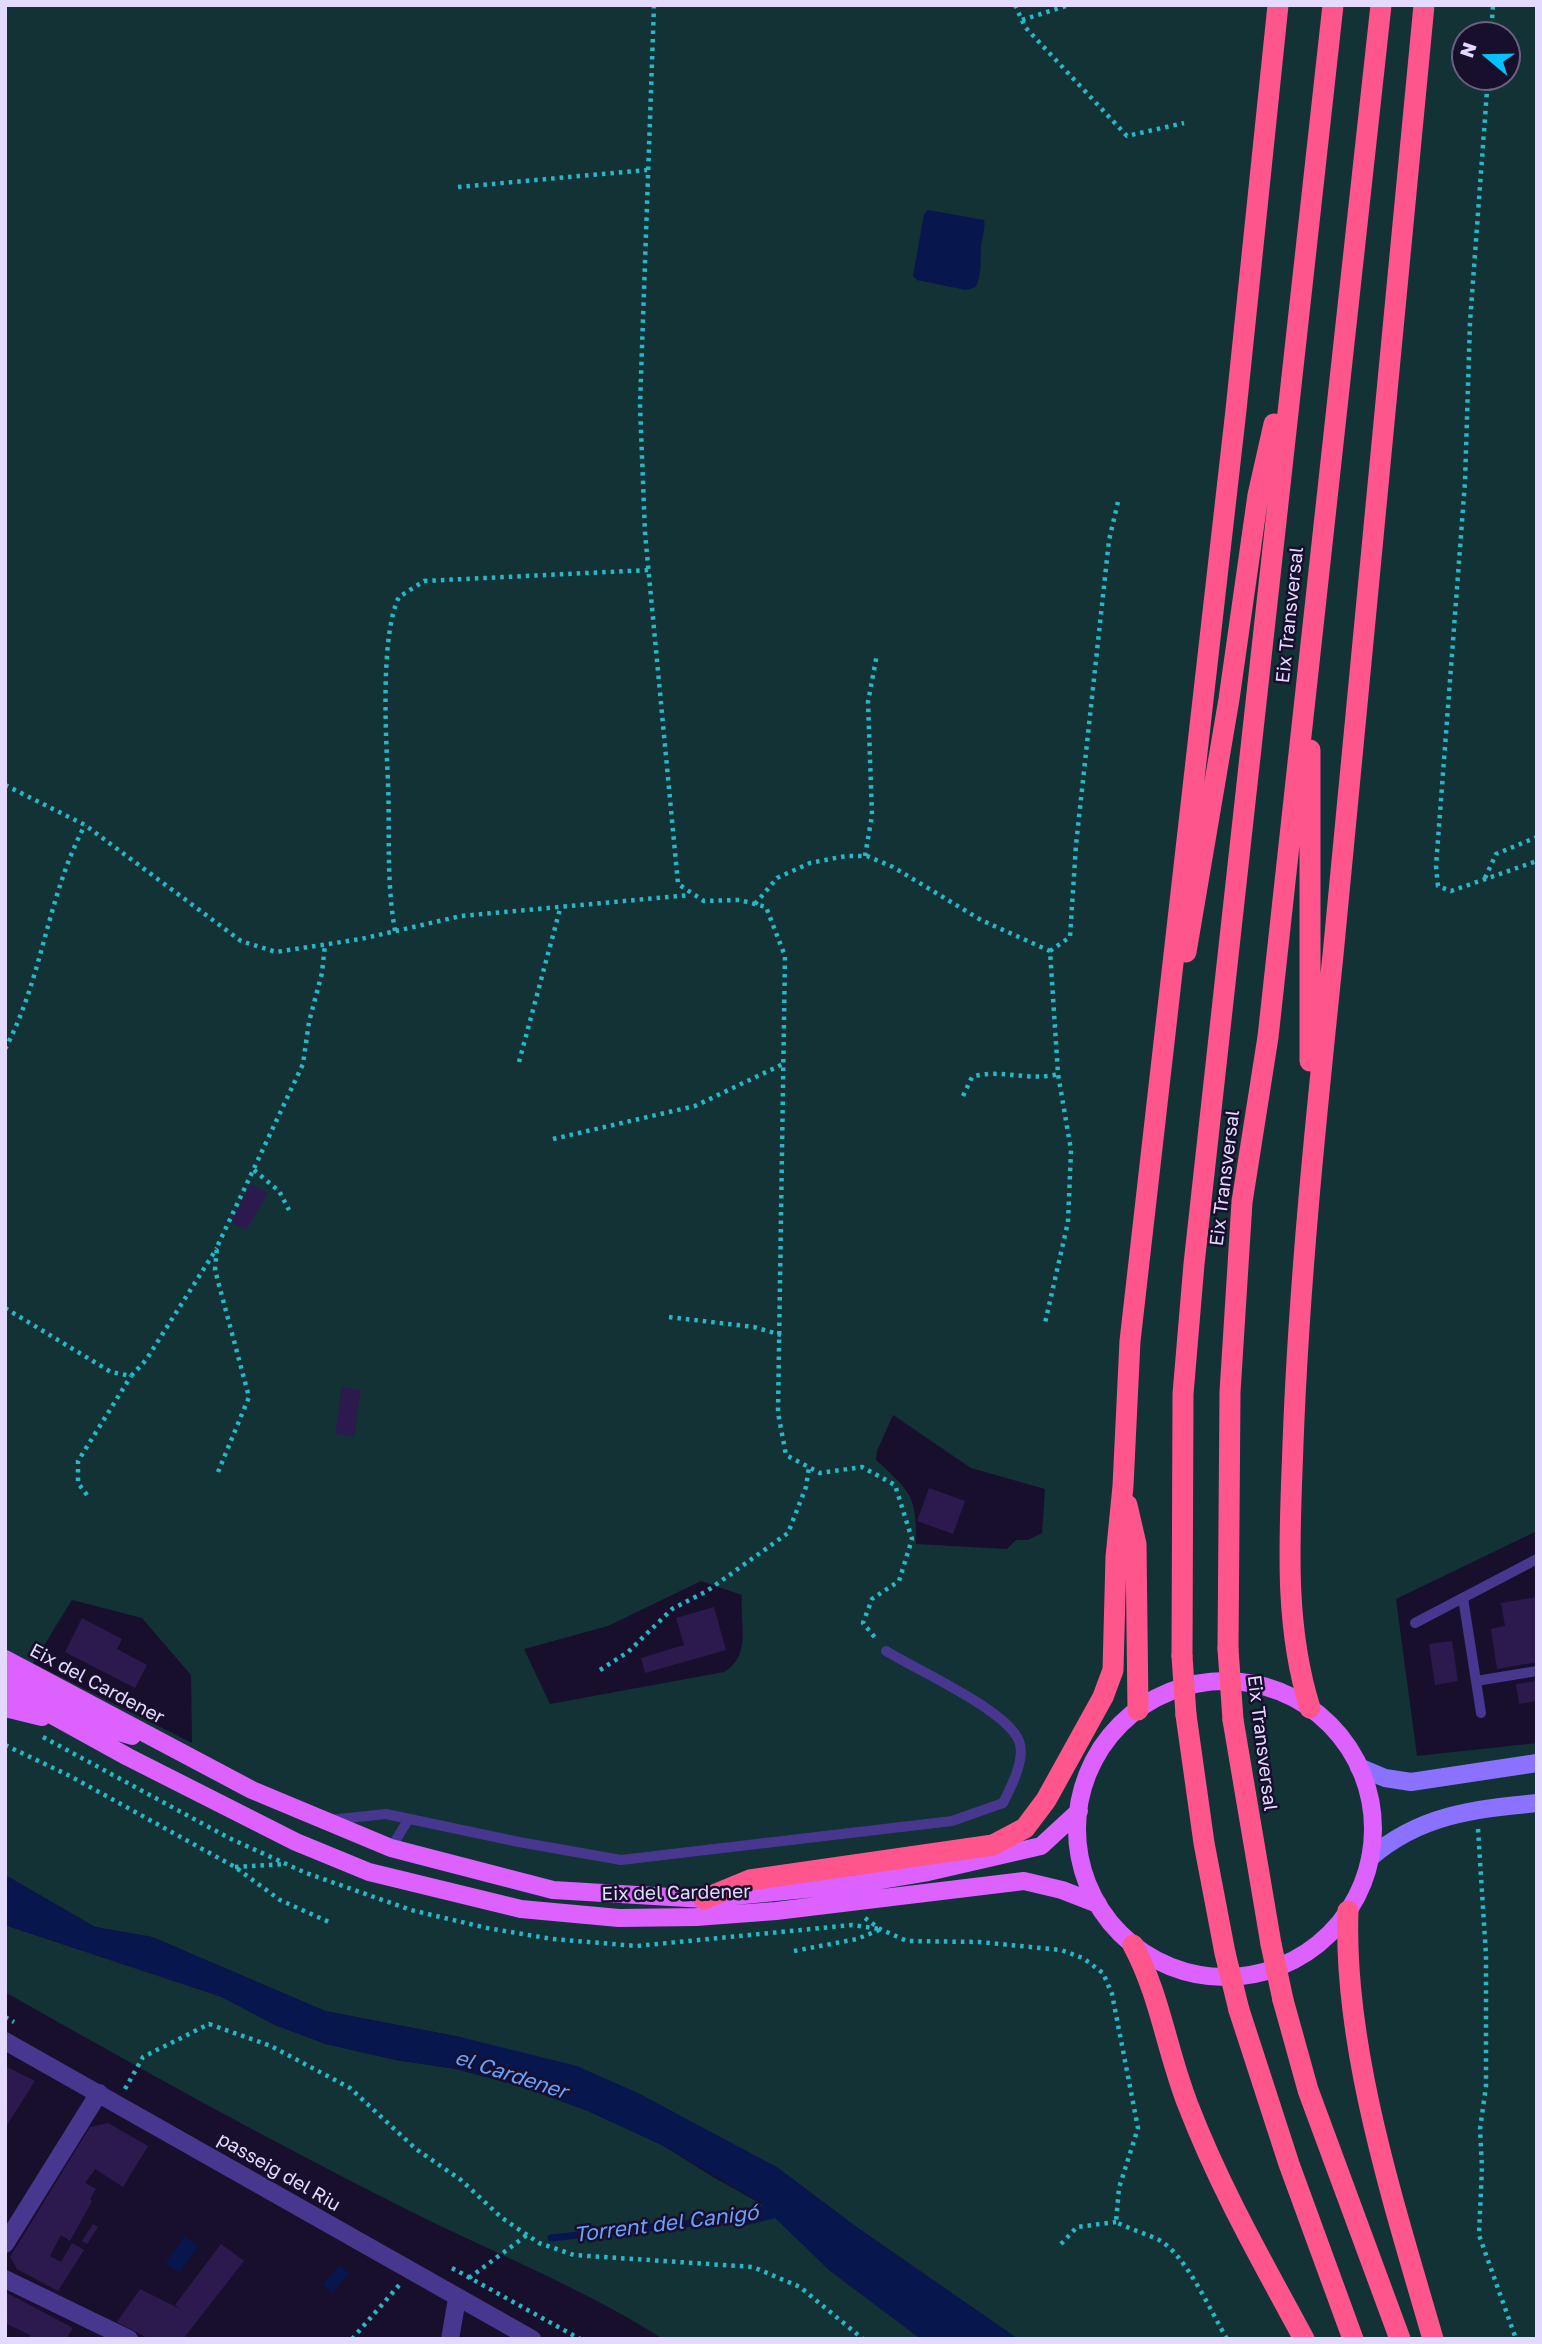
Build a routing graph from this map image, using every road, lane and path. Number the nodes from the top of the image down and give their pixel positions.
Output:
1 (654, 5) edge
2 (1015, 5) edge
3 (1069, 5) edge
4 (1278, 5) edge
5 (1333, 5) edge
6 (1381, 5) edge
7 (1424, 5) edge
8 (1022, 20) junction
9 (1487, 91) edge
10 (1184, 123) dead end
11 (647, 170) junction
12 (458, 187) dead end
13 (1297, 320) junction
14 (1118, 502) dead end
15 (649, 570) junction
16 (1311, 640) junction
17 (877, 654) dead end
18 (5, 785) edge
19 (85, 825) junction
20 (1537, 837) edge
21 (865, 856) junction
22 (1537, 861) edge
23 (1485, 878) junction
24 (690, 894) junction
25 (755, 904) junction
26 (560, 908) junction
27 (395, 931) junction
28 (325, 944) junction
29 (1050, 951) junction
30 (5, 1049) edge
31 (519, 1062) dead end
32 (784, 1064) junction
33 (1058, 1074) junction
34 (963, 1097) dead end
35 (553, 1139) dead end
36 (254, 1170) junction
37 (1309, 1179) junction
38 (1144, 1202) junction
39 (289, 1210) dead end
40 (217, 1247) junction
41 (5, 1308) edge
42 (669, 1318) dead end
43 (1045, 1323) dead end
44 (781, 1335) junction
45 (131, 1376) junction
46 (809, 1467) junction
47 (218, 1472) dead end
48 (1123, 1486) junction
49 (87, 1495) dead end
50 (1537, 1559) edge
51 (1463, 1598) junction
52 (1415, 1623) dead end
53 (886, 1651) joint
54 (5, 1659) edge
55 (600, 1670) dead end
56 (1537, 1671) edge
57 (5, 1675) edge
58 (1476, 1681) junction
59 (5, 1689) edge
60 (5, 1708) edge
61 (1310, 1708) junction
62 (1138, 1710) junction
63 (1481, 1713) dead end
64 (78, 1729) junction
65 (35, 1734) dead end
66 (5, 1745) edge
67 (169, 1747) junction
68 (1537, 1763) edge
69 (1359, 1768) junction
70 (1537, 1803) edge
71 (1477, 1809) junction
72 (1079, 1811) junction
73 (325, 1820) junction
74 (408, 1821) junction
75 (391, 1848) junction
76 (1370, 1858) junction
77 (235, 1867) junction
78 (704, 1899) junction
79 (1098, 1904) junction
80 (1348, 1911) junction
81 (328, 1922) dead end
82 (1133, 1945) junction
83 (794, 1951) dead end
84 (5, 2041) edge
85 (99, 2093) junction
86 (118, 2103) junction
87 (1116, 2222) junction
88 (527, 2235) junction
89 (5, 2244) edge
90 (1061, 2244) dead end
91 (410, 2272) junction
92 (5, 2279) edge
93 (457, 2299) junction
94 (100, 2332) edge
95 (129, 2339) edge
96 (352, 2339) edge
97 (450, 2339) edge
98 (532, 2339) edge
99 (580, 2339) edge
100 (863, 2339) edge
101 (1227, 2339) edge
102 (1304, 2339) edge
103 (1353, 2339) edge
104 (1400, 2339) edge
105 (1433, 2339) edge
106 (1516, 2339) edge

1 - 11 path
2 - 8 path
3 - 8 path
4 - 38 highway
5 - 13 highway, Eix Transversal
6 - 16 highway, Eix Transversal
7 - 37 highway
8 - 10 path
9 - 23 path
11 - 12 path
11 - 15 path
13 - 38 highway
13 - 103 highway, Eix Transversal, bridge
14 - 29 path
15 - 24 path
15 - 27 path
16 - 37 highway
16 - 104 highway, Eix Transversal, bridge
17 - 21 path
18 - 19 path
19 - 28 path
19 - 30 path
20 - 23 path
21 - 25 path
21 - 29 path
22 - 23 path
24 - 25 path
24 - 26 path
25 - 32 path
26 - 27 path
26 - 31 path
27 - 28 path
28 - 36 path
29 - 33 path
32 - 35 path
32 - 44 path
33 - 34 path
33 - 43 path
36 - 39 path
36 - 40 path
37 - 61 highway
38 - 48 highway
40 - 45 path
40 - 47 path
41 - 45 path
42 - 44 path
44 - 46 path
45 - 49 path
46 - 53 path
46 - 55 path
48 - 62 highway
48 - 78 highway
50 - 51 lane
51 - 52 lane
51 - 58 lane
53 - 74 lane
54 - 67 main road, Eix del Cardener
56 - 58 lane
57 - 67 main road, Eix del Cardener
58 - 63 lane
59 - 64 main road, Eix del Cardener
60 - 64 main road, Eix del Cardener
61 - 62 main road
61 - 69 main road
62 - 72 main road
64 - 79 main road, Eix del Cardener
65 - 77 path
66 - 77 path
67 - 73 main road, Eix del Cardener
68 - 69 main road
69 - 76 main road
70 - 71 main road
71 - 76 main road
71 - 106 path
72 - 78 main road, Eix del Cardener
72 - 79 main road
73 - 74 lane
73 - 75 main road, Eix del Cardener
74 - 75 lane
75 - 78 main road, Eix del Cardener
76 - 80 main road
77 - 81 path
79 - 82 main road
80 - 82 main road
80 - 105 highway
82 - 102 highway
83 - 87 path
84 - 85 street, passeig del Riu
85 - 86 street, passeig del Riu
85 - 89 street
86 - 88 path
86 - 91 street, passeig del Riu
87 - 90 path
87 - 101 path
88 - 99 path
88 - 100 path
91 - 93 street, passeig del Riu
91 - 96 path
92 - 94 street
93 - 97 street
93 - 98 street, passeig del Riu
94 - 95 street

